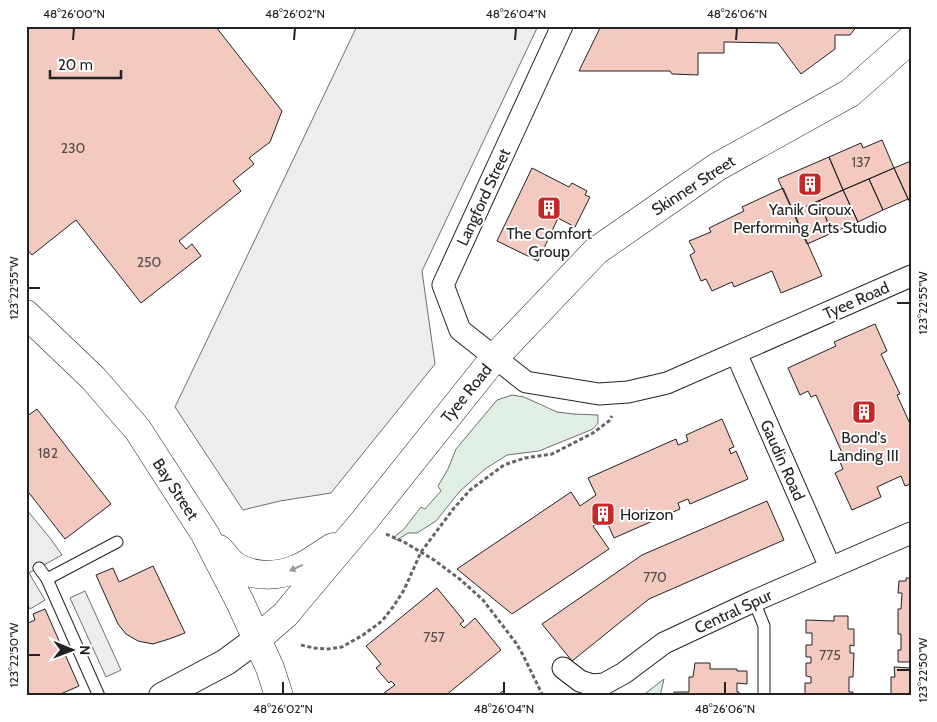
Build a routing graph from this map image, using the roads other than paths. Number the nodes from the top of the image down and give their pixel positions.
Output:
1 (562, 26) edge
2 (911, 39) edge
3 (911, 276) edge
4 (26, 314) edge
5 (736, 353) junction
6 (494, 357) junction
7 (358, 528) junction
8 (911, 533) edge
9 (206, 534) junction
10 (117, 542) dead end
11 (830, 567) junction
12 (39, 568) dead end
13 (47, 579) junction
14 (754, 601) junction
15 (257, 639) junction
16 (563, 668) dead end
17 (99, 696) edge
18 (162, 696) edge
19 (279, 696) edge
20 (764, 696) edge

1 - 6 street, Langford Street
2 - 6 main road, Skinner Street
3 - 5 street, Tyee Road
4 - 9 main road, Bay Street
5 - 6 street, Tyee Road
5 - 11 street, Gaudin Road
6 - 7 main road, Tyee Road
7 -> 9 main road
7 - 15 main road, Tyee Road
8 - 11 street, Central Spur
9 - 15 main road, Bay Street
10 - 13 lane
11 - 14 street, Central Spur
12 - 13 lane
13 - 17 lane
14 - 16 street, Central Spur
14 - 20 lane
15 - 18 street, Tyee Road
15 - 19 main road, Bay Street

